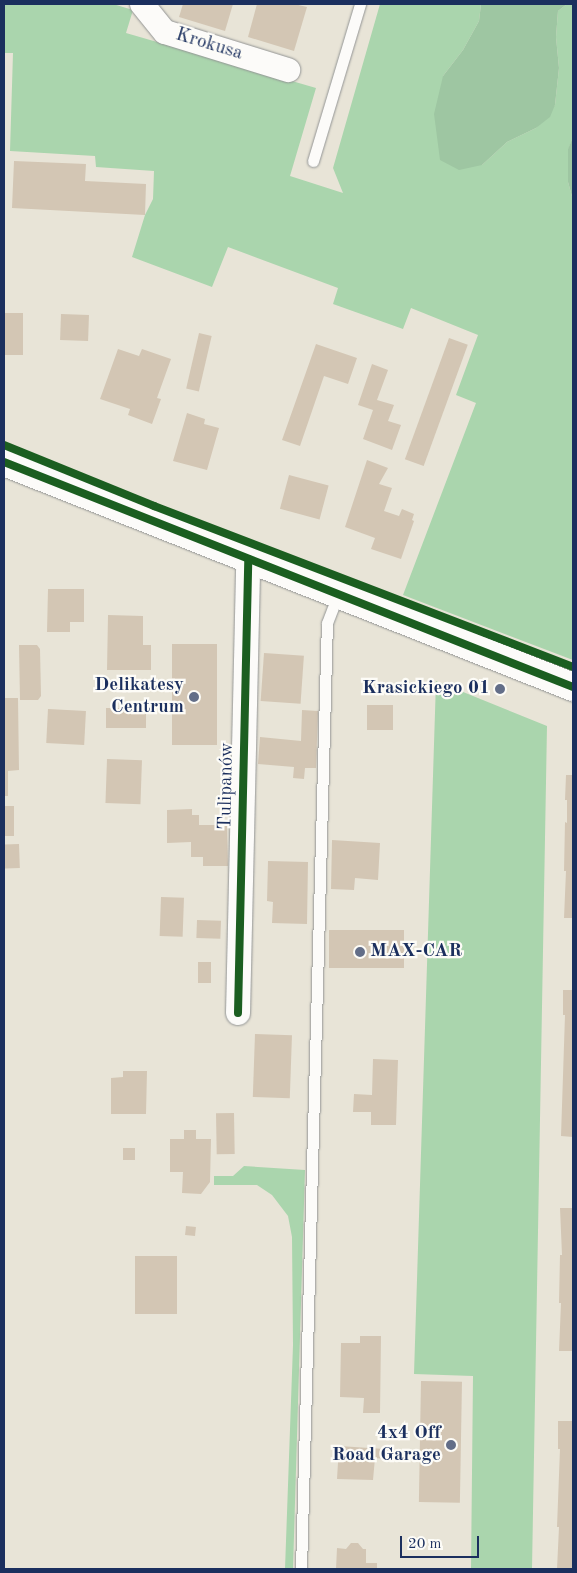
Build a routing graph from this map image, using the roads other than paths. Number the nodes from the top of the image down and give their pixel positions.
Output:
1 (142, 4) edge
2 (360, 4) edge
3 (288, 70) dead end
4 (314, 161) dead end
5 (4, 462) edge
6 (248, 559) junction
7 (338, 594) junction
8 (573, 687) edge
9 (238, 1013) dead end
10 (301, 1569) edge

1 - 3 street, Krokusa
2 - 4 lane
5 - 6 street
6 - 7 street
6 - 9 street, Tulipanów
7 - 8 street
7 - 10 lane

